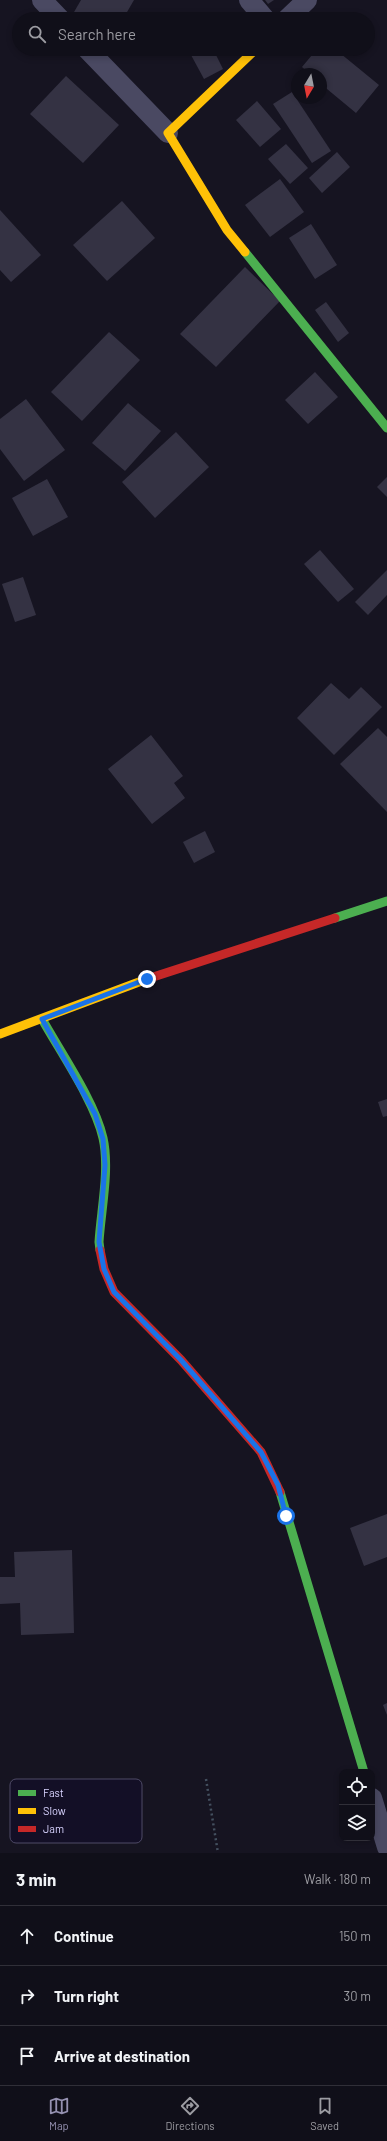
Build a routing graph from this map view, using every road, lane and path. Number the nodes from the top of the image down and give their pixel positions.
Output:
1 (42, 0) edge
2 (249, 0) edge
3 (307, 0) edge
4 (53, 12) edge
5 (259, 12) edge
6 (294, 12) edge
7 (94, 56) edge
8 (249, 56) edge
9 (168, 133) junction
10 (387, 428) edge
11 (387, 901) edge
12 (42, 1019) junction
13 (0, 1034) edge
14 (363, 1769) edge
15 (206, 1779) dead end
16 (374, 1805) edge
17 (387, 1847) edge
18 (218, 1853) edge

1 - 4 street
2 - 5 street
3 - 6 street
7 - 9 street
8 - 9 street
9 - 10 street
11 - 12 street
12 - 13 street
12 - 14 street
15 - 18 path
16 - 17 street

